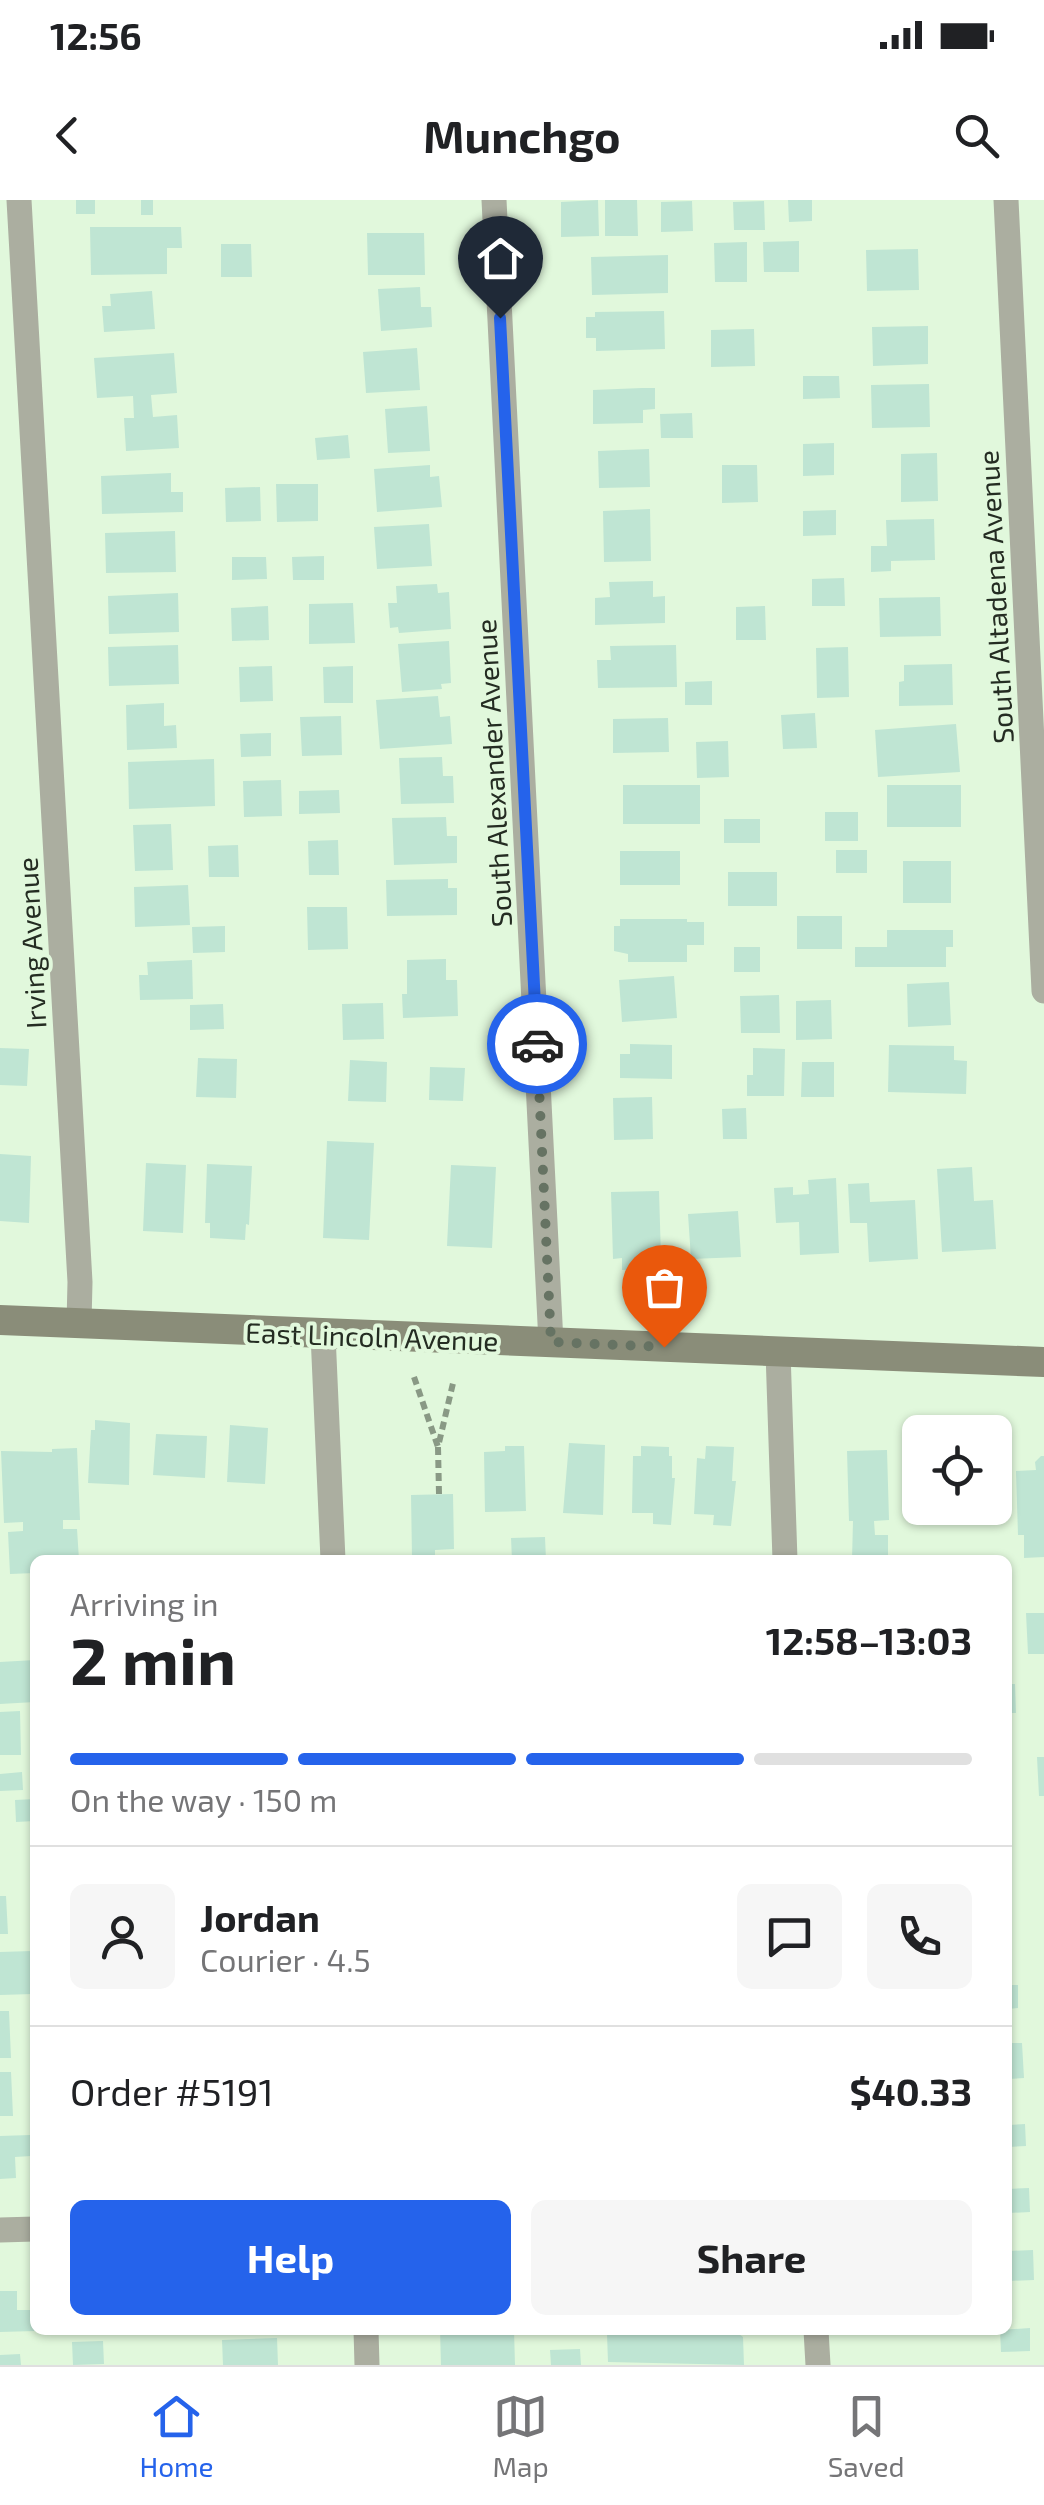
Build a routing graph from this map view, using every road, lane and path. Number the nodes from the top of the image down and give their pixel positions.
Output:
1 (19, 200) edge
2 (494, 200) edge
3 (1006, 200) edge
4 (1044, 991) edge
5 (0, 1320) edge
6 (80, 1324) junction
7 (324, 1334) junction
8 (551, 1342) junction
9 (778, 1352) junction
10 (1044, 1362) edge
11 (414, 1377) dead end
12 (454, 1378) dead end
13 (438, 1447) junction
14 (439, 1494) dead end
15 (333, 1555) edge
16 (785, 1555) edge
17 (30, 2228) edge
18 (0, 2230) edge
19 (366, 2335) edge
20 (816, 2335) edge
21 (367, 2365) edge
22 (818, 2365) edge

1 - 6 street, Irving Avenue
2 - 8 street, South Alexander Avenue
3 - 4 street, South Altadena Avenue
5 - 6 street, East Lincoln Avenue
6 - 7 street, East Lincoln Avenue
7 - 8 street, East Lincoln Avenue
7 - 15 street
8 - 9 street, East Lincoln Avenue
9 - 10 street, East Lincoln Avenue
9 - 16 street
11 - 13 path
12 - 13 path
13 - 14 path
17 - 18 street
19 - 21 street
20 - 22 street

